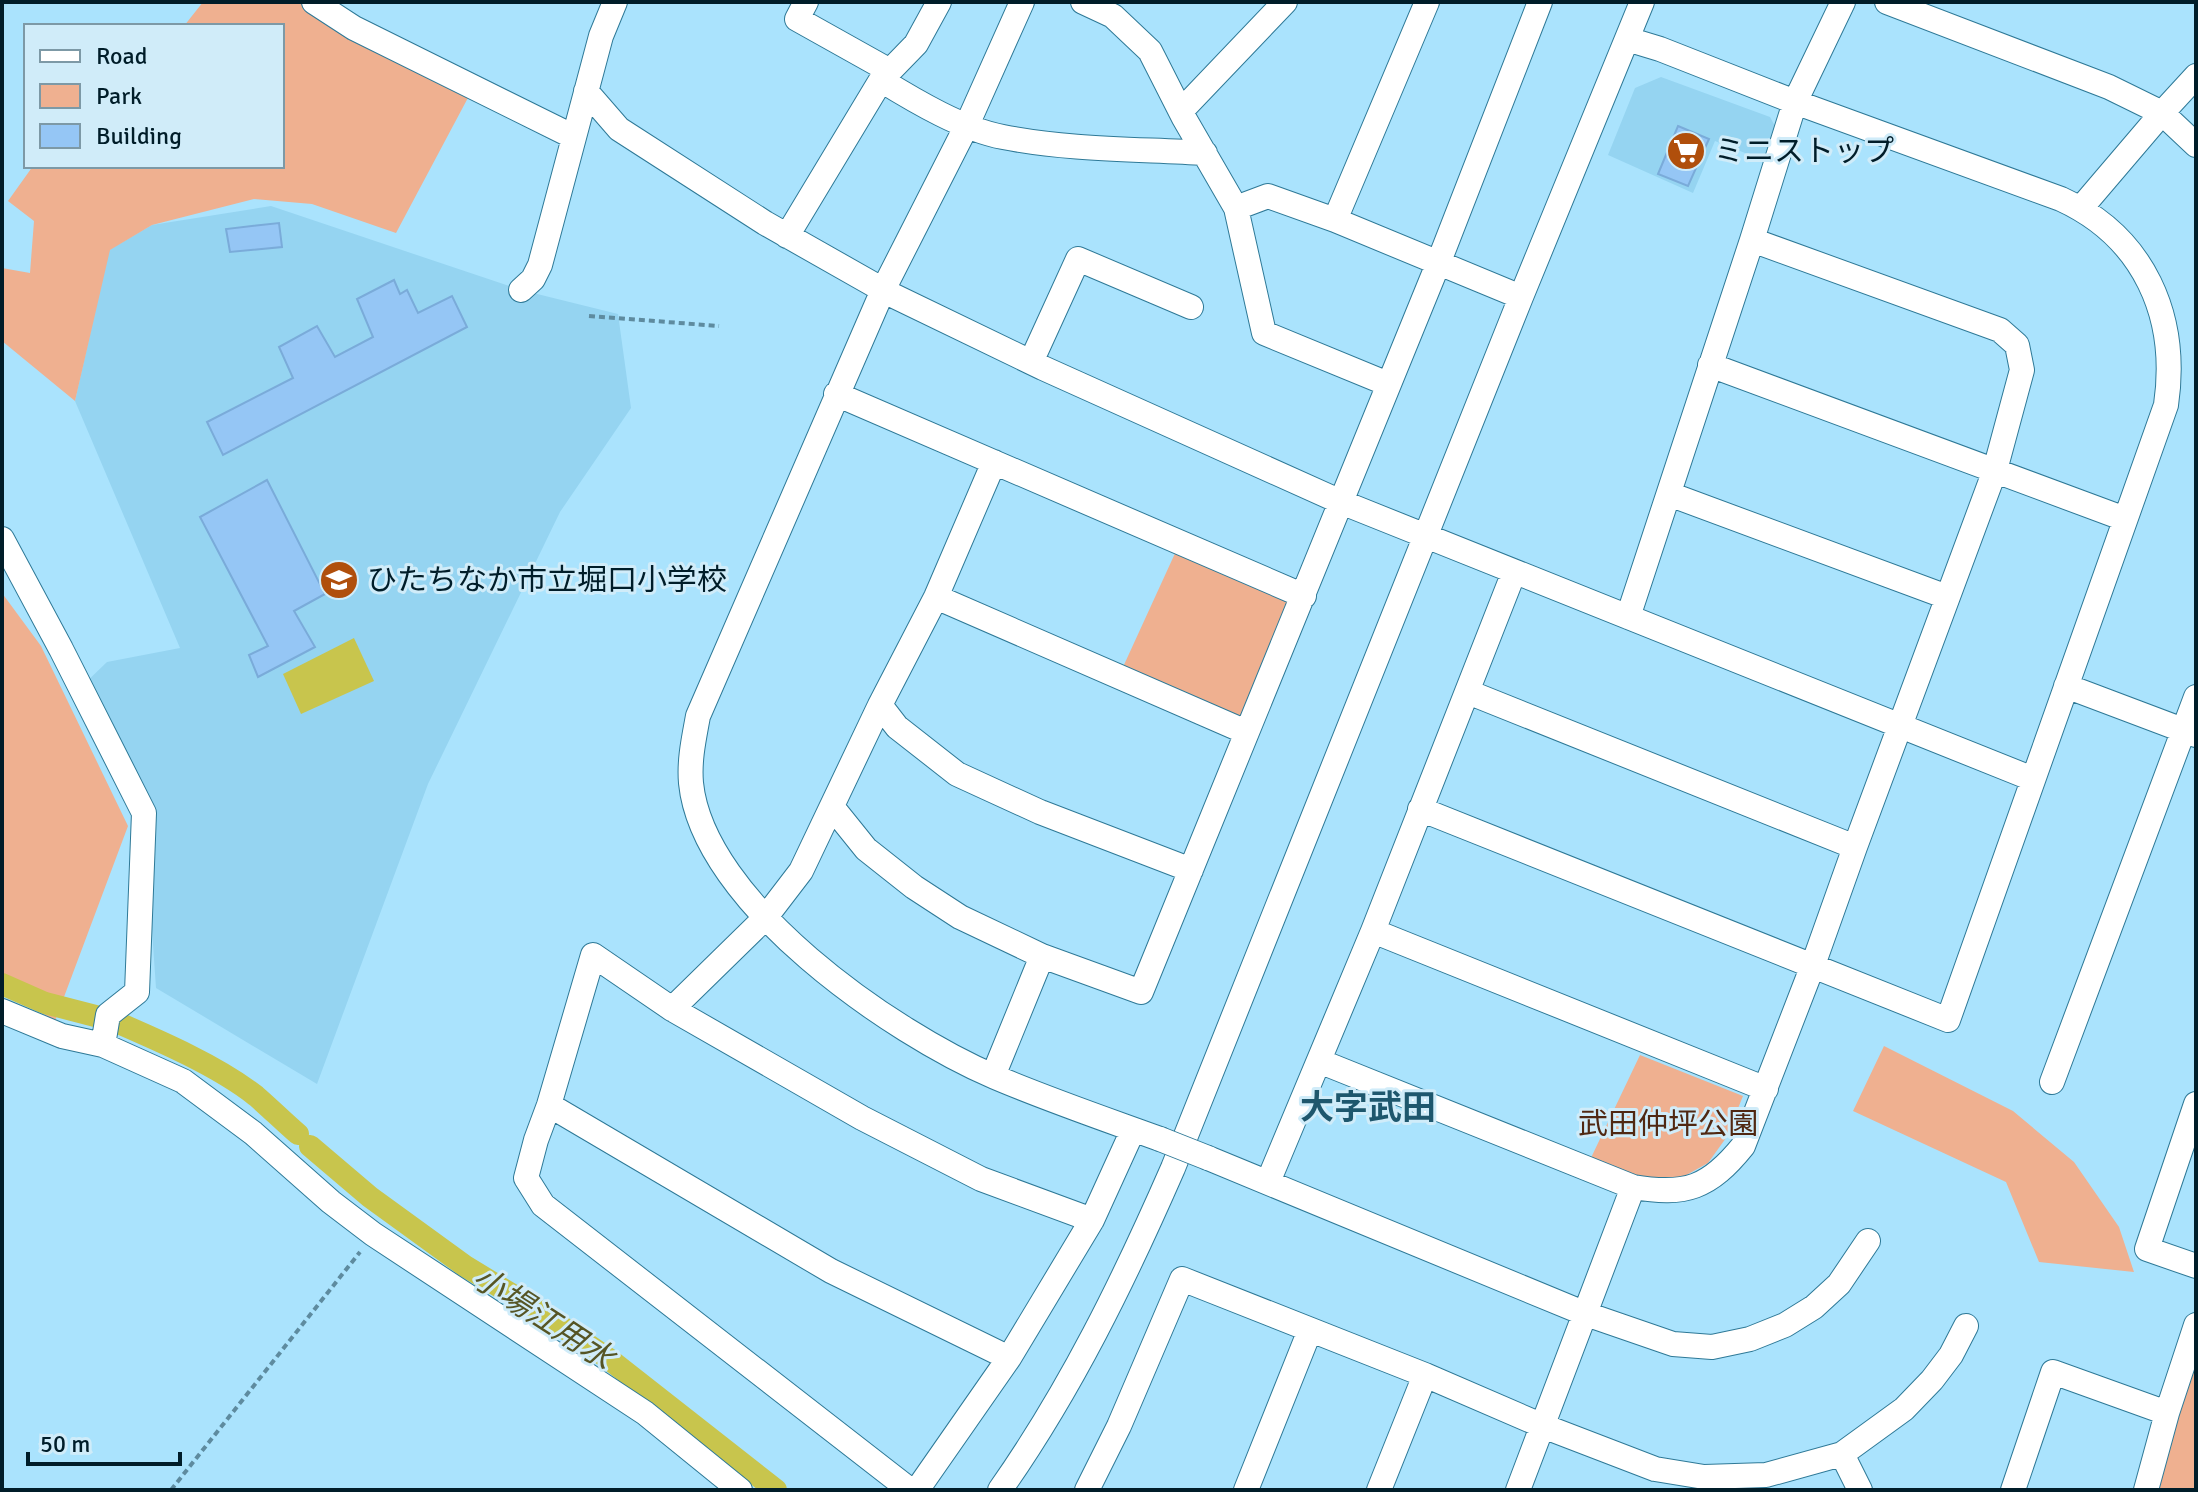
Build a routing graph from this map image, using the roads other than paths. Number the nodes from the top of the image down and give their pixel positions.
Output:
1 (314, 2) edge
2 (615, 2) edge
3 (806, 2) edge
4 (939, 2) edge
5 (1022, 2) edge
6 (1083, 2) edge
7 (1285, 2) edge
8 (1427, 2) edge
9 (1540, 2) edge
10 (1642, 2) edge
11 (1843, 2) edge
12 (1887, 2) edge
13 (1121, 9) edge
14 (1627, 39) junction
15 (885, 76) junction
16 (2196, 76) edge
17 (586, 91) junction
18 (1795, 102) junction
19 (1181, 111) junction
20 (2162, 113) junction
21 (967, 125) junction
22 (574, 137) junction
23 (2196, 145) edge
24 (1205, 153) junction
25 (1236, 208) junction
26 (2081, 208) junction
27 (1335, 220) junction
28 (787, 236) junction
29 (1752, 240) junction
30 (1438, 264) junction
31 (521, 290) dead end
32 (883, 290) junction
33 (1521, 297) junction
34 (1191, 307) dead end
35 (1031, 362) junction
36 (1710, 365) junction
37 (1388, 384) junction
38 (836, 394) junction
39 (994, 462) junction
40 (1995, 470) junction
41 (1669, 494) junction
42 (1341, 502) junction
43 (2125, 519) junction
44 (1427, 537) junction
45 (2, 539) edge
46 (1514, 572) junction
47 (1304, 596) junction
48 (936, 597) junction
49 (1947, 597) junction
50 (1628, 617) junction
51 (2066, 686) junction
52 (1468, 692) junction
53 (2196, 697) edge
54 (880, 705) junction
55 (1901, 727) junction
56 (1246, 732) junction
57 (2190, 732) edge
58 (2033, 779) junction
59 (833, 808) junction
60 (1420, 809) junction
61 (1855, 847) junction
62 (1191, 870) junction
63 (765, 918) junction
64 (1373, 931) junction
65 (1042, 956) junction
66 (1813, 965) junction
67 (672, 1009) junction
68 (2, 1011) edge
69 (103, 1045) junction
70 (1319, 1061) junction
71 (993, 1076) junction
72 (2052, 1082) dead end
73 (1766, 1089) junction
74 (2196, 1104) edge
75 (549, 1105) junction
76 (1133, 1130) junction
77 (1268, 1182) junction
78 (1633, 1187) junction
79 (1092, 1220) junction
80 (1868, 1241) dead end
81 (2196, 1266) edge
82 (1586, 1314) junction
83 (2196, 1325) edge
84 (1966, 1326) dead end
85 (1310, 1330) junction
86 (1009, 1358) junction
87 (1425, 1375) junction
88 (2167, 1413) junction
89 (1543, 1426) junction
90 (1842, 1454) junction
91 (1651, 1480) edge
92 (740, 1490) edge
93 (910, 1490) edge
94 (917, 1490) edge
95 (1000, 1490) edge
96 (1087, 1490) edge
97 (1246, 1490) edge
98 (1379, 1490) edge
99 (1518, 1490) edge
100 (1860, 1490) edge
101 (2013, 1490) edge
102 (2146, 1490) edge

1 - 22 street
2 - 17 street
3 - 15 street
4 - 15 street
5 - 21 street
6 - 13 street
7 - 19 street
8 - 27 street
9 - 30 street
10 - 14 street
11 - 18 street
12 - 20 street
13 - 19 street
14 - 18 street
14 - 33 street
15 - 21 street
15 - 28 street
16 - 20 street
17 - 22 street
17 - 28 street
18 - 26 street
18 - 29 street
19 - 24 street
20 - 23 street
20 - 26 street
21 - 24 street
21 - 32 street
22 - 31 street
24 - 25 street
25 - 27 street
25 - 37 street
26 - 43 street
27 - 30 street
28 - 32 street
29 - 36 street
29 - 40 street
30 - 33 street
30 - 37 street
32 - 35 street
32 - 38 street
33 - 44 street
34 - 35 street
35 - 42 street
36 - 40 street
36 - 41 street
37 - 42 street
38 - 39 street
38 - 63 street
39 - 47 street
39 - 48 street
40 - 43 street
40 - 49 street
41 - 49 street
41 - 50 street
42 - 44 street
42 - 47 street
43 - 51 street
44 - 46 street
44 - 95 street
45 - 69 street
46 - 50 street
46 - 52 street
47 - 56 street
48 - 54 street
48 - 56 street
49 - 55 street
50 - 55 street
51 - 57 street
51 - 58 street
52 - 60 street
52 - 61 street
53 - 57 street
54 - 59 street
54 - 62 street
55 - 58 street
55 - 61 street
56 - 62 street
57 - 72 street
58 - 66 street
59 - 63 street
59 - 65 street
60 - 64 street
60 - 66 street
61 - 66 street
62 - 65 street
63 - 67 street
63 - 71 street
64 - 70 street
64 - 73 street
65 - 71 street
66 - 73 street
67 - 75 street
67 - 79 street
68 - 69 street
69 - 92 street
70 - 77 street
70 - 78 street
71 - 76 street
73 - 78 street
74 - 81 street
75 - 86 street
75 - 93 street
76 - 77 street, bridge
76 - 79 street
77 - 82 street
78 - 82 street
79 - 86 street
80 - 82 street
82 - 89 street
83 - 88 street
84 - 90 street
85 - 87 street
85 - 96 street
85 - 97 street
86 - 94 street
87 - 89 street
87 - 98 street
88 - 101 street
88 - 102 street
89 - 91 street
89 - 99 street
90 - 91 street
90 - 100 street

